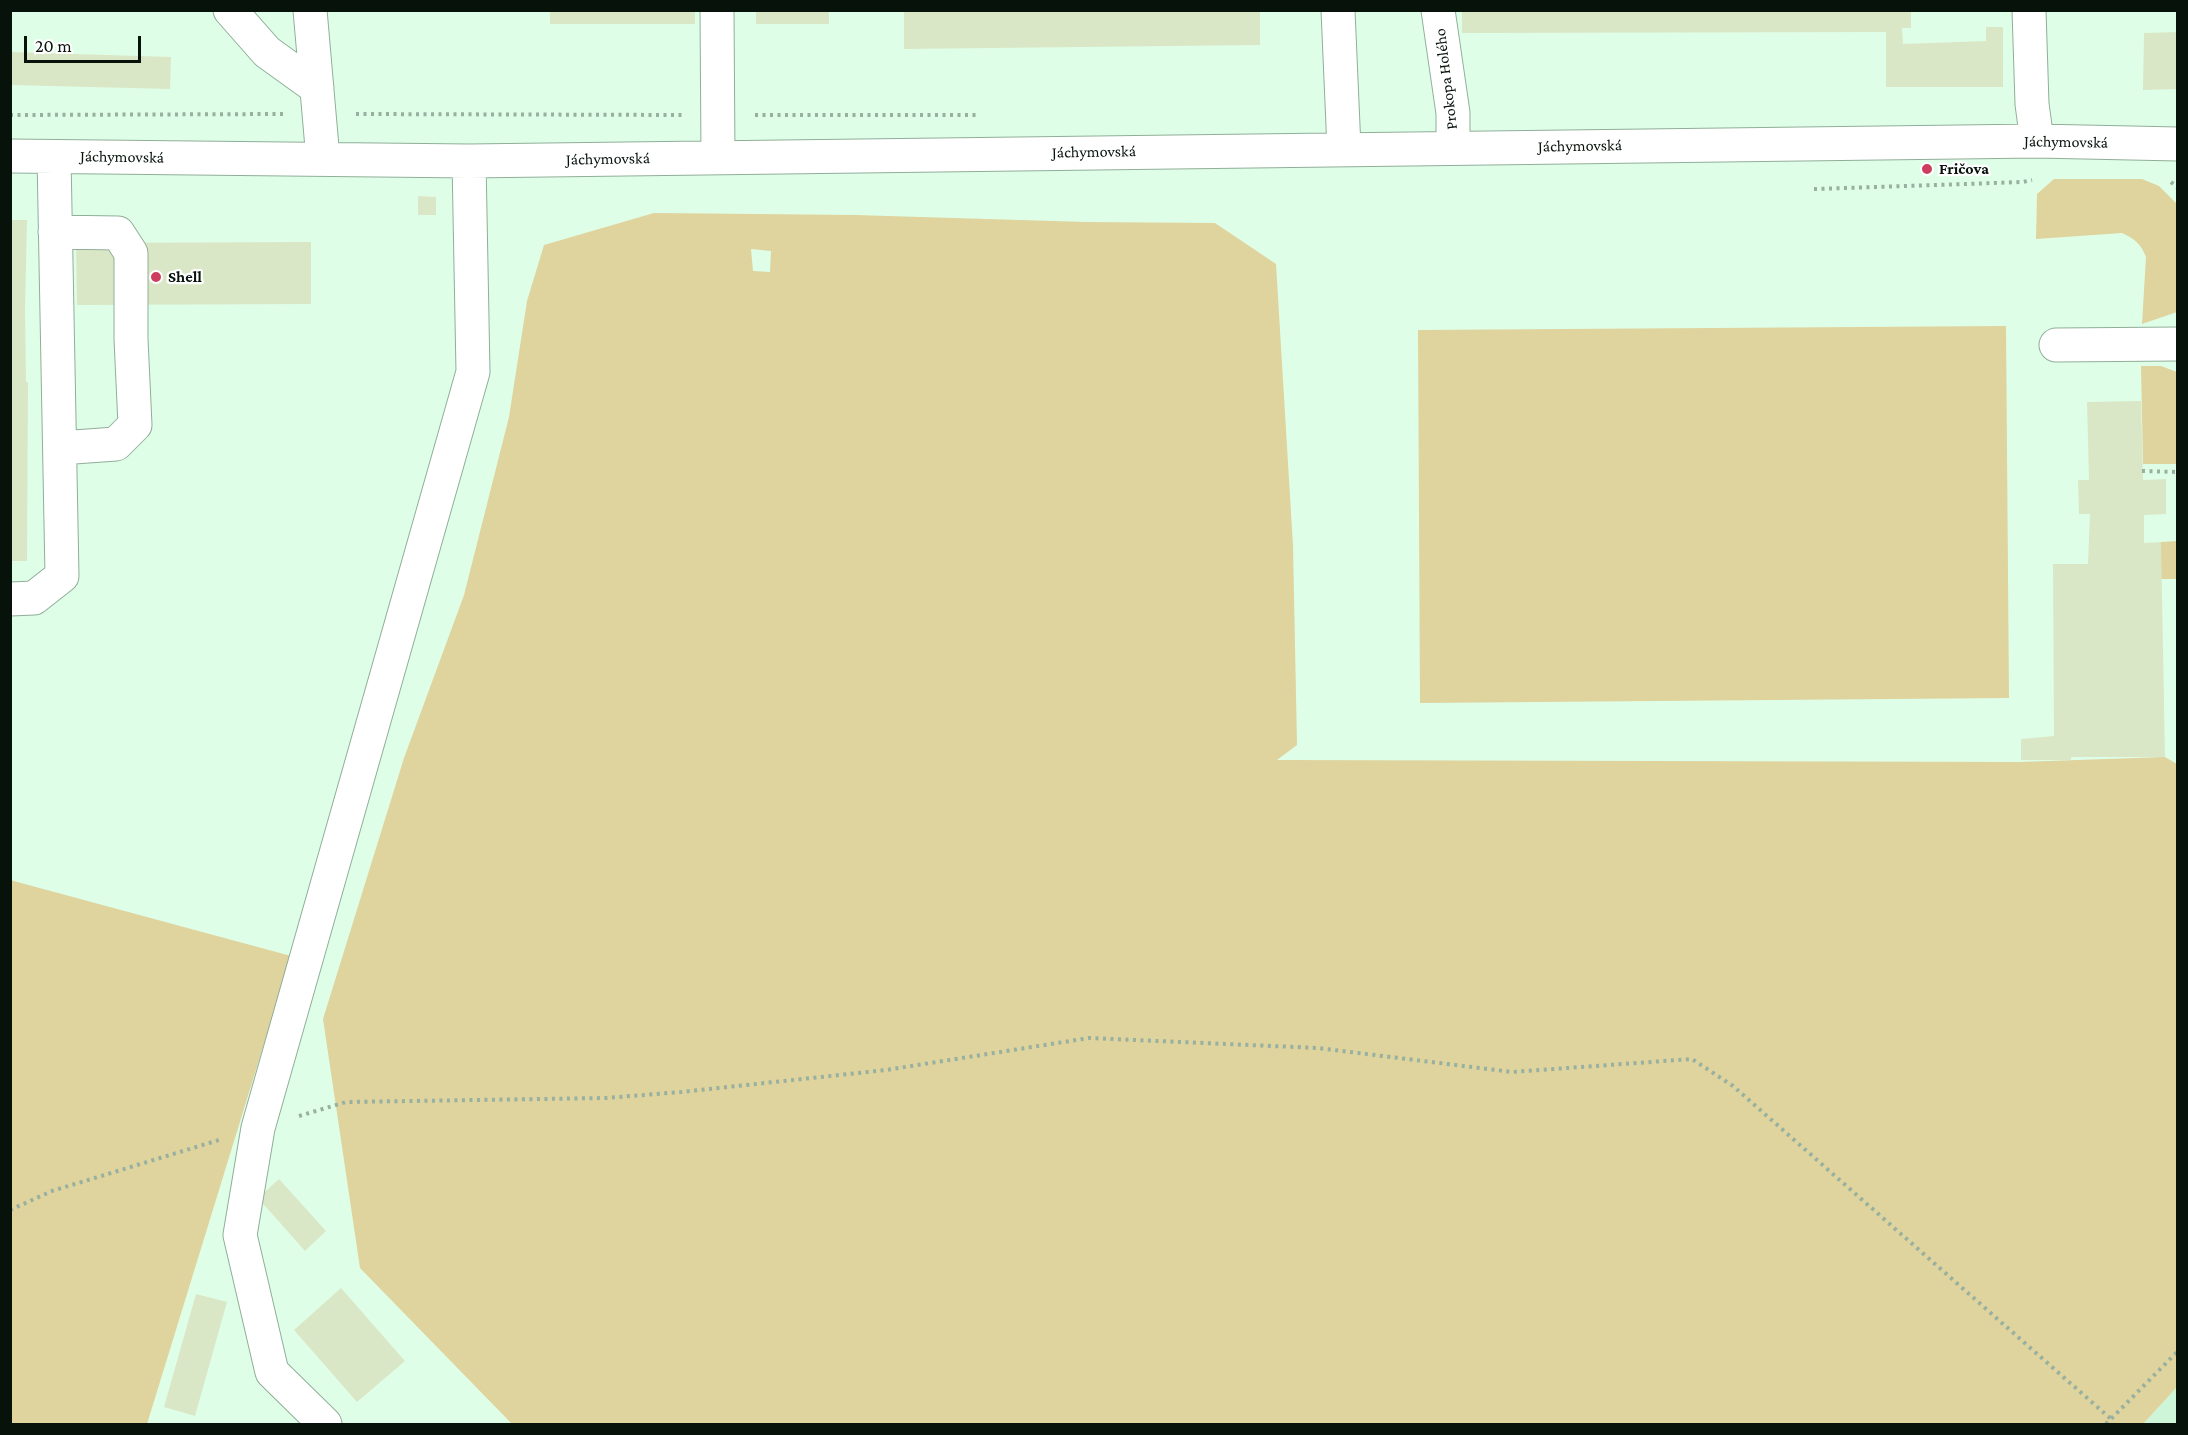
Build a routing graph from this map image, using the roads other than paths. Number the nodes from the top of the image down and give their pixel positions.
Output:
1 (230, 10) edge
2 (310, 10) edge
3 (717, 10) edge
4 (1338, 10) edge
5 (1438, 10) edge
6 (2029, 10) edge
7 (318, 101) junction
8 (2037, 141) junction
9 (2178, 144) edge
10 (1344, 148) junction
11 (1453, 148) junction
12 (10, 156) edge
13 (54, 157) junction
14 (718, 157) junction
15 (323, 159) junction
16 (469, 161) junction
17 (55, 232) junction
18 (2178, 344) edge
19 (2056, 345) dead end
20 (60, 448) junction
21 (10, 599) edge
22 (325, 1425) edge

1 - 7 street
2 - 7 street
3 - 14 street
4 - 10 street
5 - 11 street, Prokopa Holého
6 - 8 street
7 - 15 street
8 - 9 street, Jáchymovská
8 - 11 street, Jáchymovská
10 - 11 street, Jáchymovská
10 - 14 street, Jáchymovská
12 - 13 street, Jáchymovská
13 - 15 street, Jáchymovská
13 - 17 street
14 - 16 street, Jáchymovská
15 - 16 street, Jáchymovská
16 - 22 street
17 - 20 street
17 - 20 street
18 - 19 street
20 - 21 street

